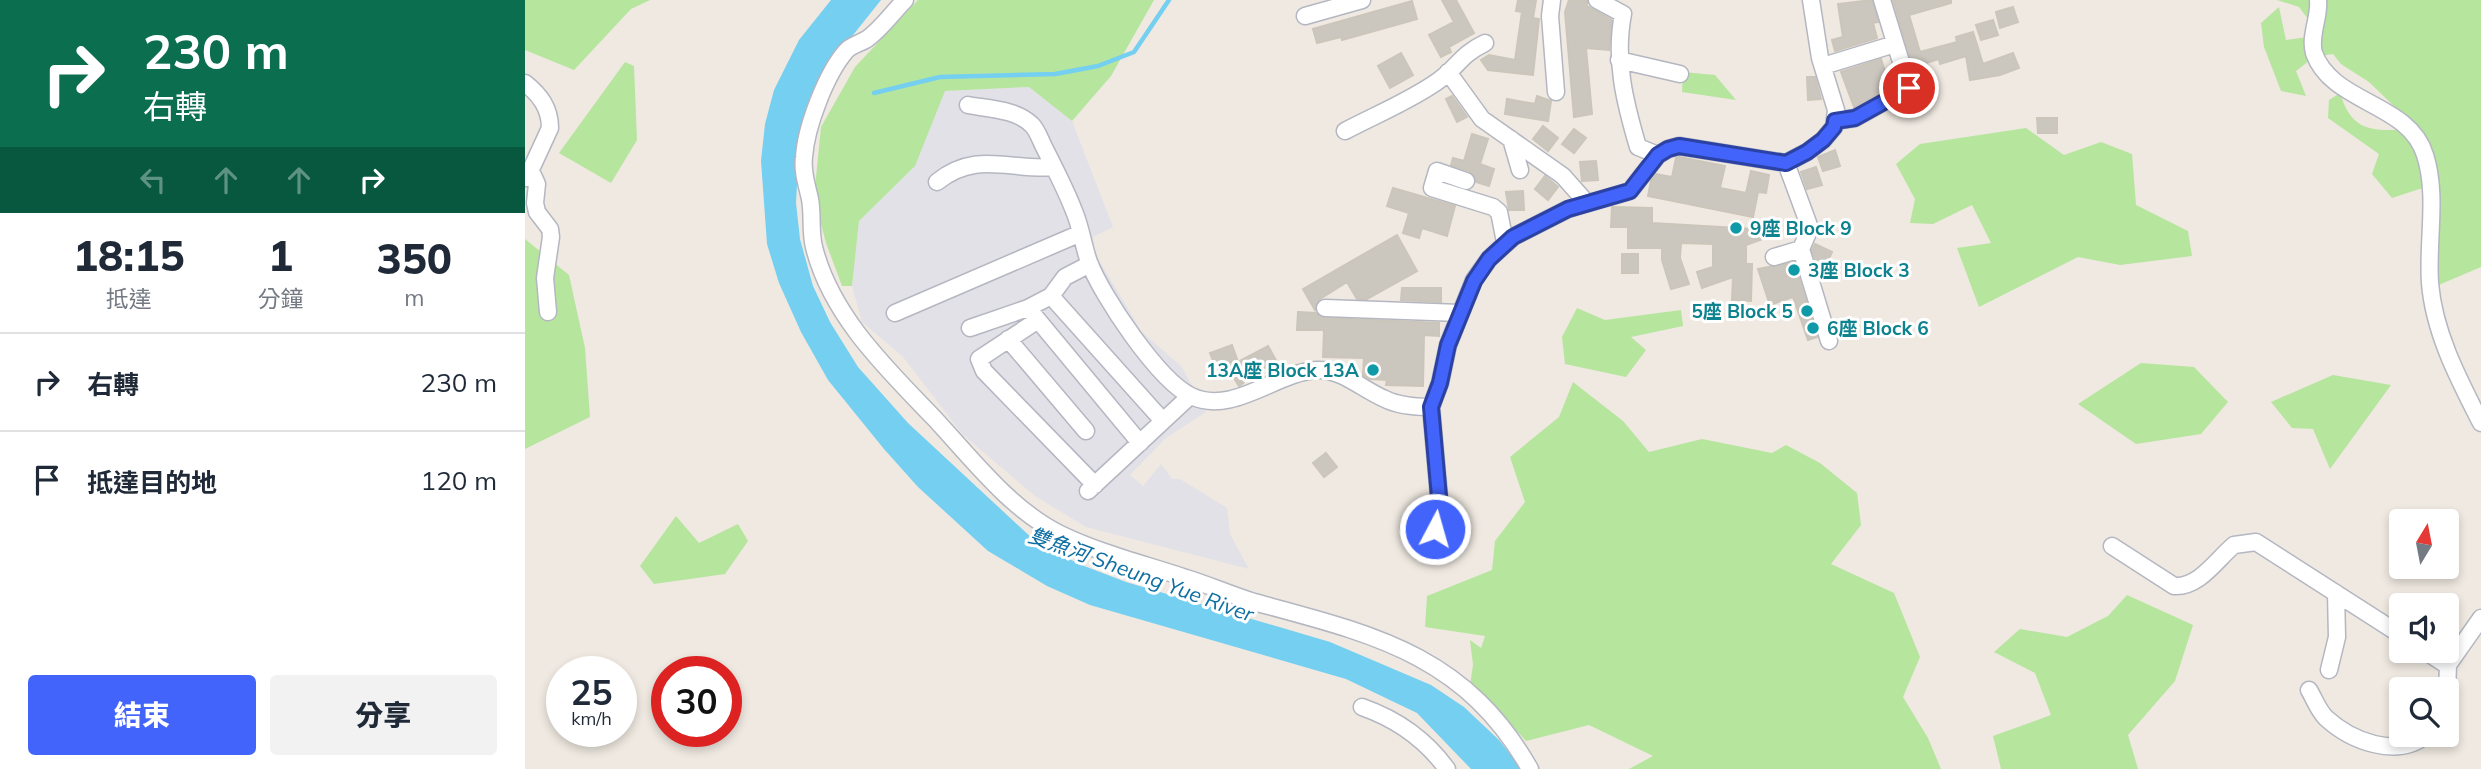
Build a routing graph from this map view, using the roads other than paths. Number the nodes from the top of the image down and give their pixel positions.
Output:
1 (905, 0) edge
2 (1363, 0) edge
3 (1552, 0) edge
4 (1597, 0) edge
5 (1811, 0) edge
6 (1882, 0) edge
7 (2318, 0) edge
8 (1305, 16) dead end
9 (1485, 43) dead end
10 (1895, 44) junction
11 (1619, 60) junction
12 (1823, 66) junction
13 (1448, 72) junction
14 (1680, 74) dead end
15 (525, 83) edge
16 (1556, 92) dead end
17 (968, 105) dead end
18 (1835, 121) junction
19 (1345, 131) dead end
20 (1511, 139) junction
21 (1658, 155) junction
22 (1786, 163) junction
23 (1054, 167) junction
24 (1520, 170) dead end
25 (527, 176) edge
26 (1467, 181) dead end
27 (937, 182) dead end
28 (1586, 202) junction
29 (1081, 233) junction
30 (1505, 242) junction
31 (1801, 248) junction
32 (1774, 257) dead end
33 (1090, 264) junction
34 (1051, 296) junction
35 (1325, 308) dead end
36 (548, 312) dead end
37 (895, 313) dead end
38 (1460, 313) junction
39 (1033, 314) junction
40 (970, 328) dead end
41 (1008, 339) junction
42 (1829, 341) dead end
43 (1191, 396) junction
44 (1431, 407) junction
45 (1163, 421) junction
46 (2481, 423) edge
47 (1086, 430) dead end
48 (1140, 443) junction
49 (1435, 529) dead end
50 (2112, 546) dead end
51 (2336, 593) junction
52 (2481, 618) edge
53 (2389, 627) edge
54 (2443, 663) edge
55 (2448, 666) junction
56 (2329, 670) dead end
57 (2448, 677) edge
58 (2309, 690) dead end
59 (1362, 707) dead end
60 (2389, 746) edge
61 (1447, 769) edge
62 (1530, 769) edge

1 - 62 street
2 - 8 street
3 - 16 street
4 - 11 street
5 - 12 street
6 - 10 street
7 - 46 street
9 - 13 street
10 - 12 street
10 - 18 street
11 - 14 street
11 - 21 street
12 - 18 street
13 - 19 street
13 - 20 street
15 - 25 street
17 - 23 street
18 - 22 street
20 - 24 street
20 - 28 street
21 - 22 street
21 - 28 street
22 - 31 street
23 - 27 street
23 - 29 street
25 - 36 street
26 - 30 street
28 - 30 street
29 - 33 street
29 - 37 street
30 - 38 street
31 - 32 street
31 - 42 street
33 - 34 street
33 - 43 street
34 - 39 street
34 - 45 street
35 - 38 street
38 - 44 street
39 - 40 street
39 - 41 street
39 - 48 street
41 - 47 street
41 - 48 street
43 - 44 street
43 - 45 street
44 - 49 street
45 - 48 street
50 - 51 street
51 - 53 street
51 - 56 street
52 - 55 street
54 - 55 street
55 - 57 street
58 - 60 street
59 - 61 street

